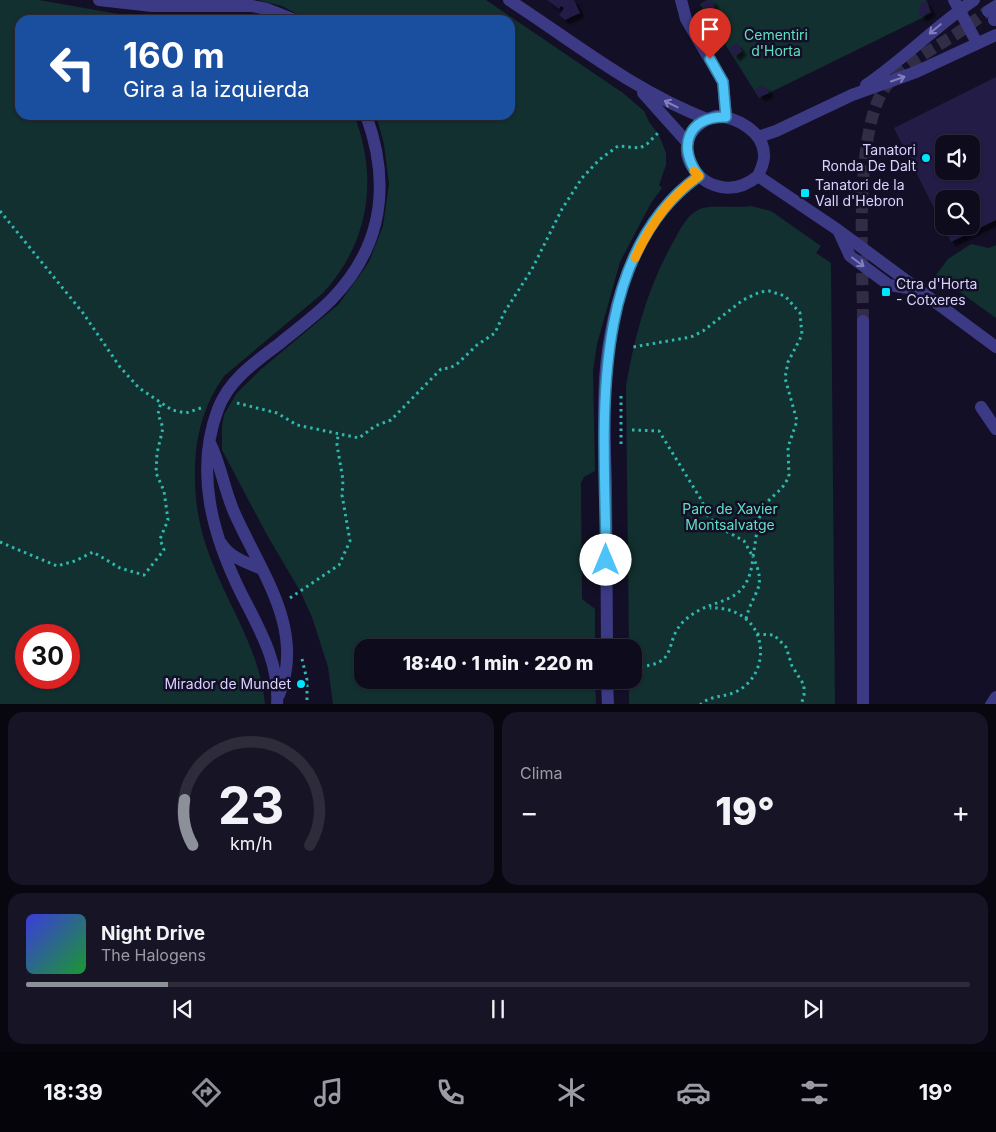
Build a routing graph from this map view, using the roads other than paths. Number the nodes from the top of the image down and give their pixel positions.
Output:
1 (99, 0) edge
2 (508, 0) edge
3 (680, 0) edge
4 (974, 0) edge
5 (957, 5) edge
6 (282, 15) edge
7 (996, 35) edge
8 (977, 43) junction
9 (637, 86) junction
10 (852, 94) junction
11 (726, 117) junction
12 (707, 119) junction
13 (367, 120) edge
14 (758, 136) junction
15 (686, 141) junction
16 (699, 176) junction
17 (758, 176) junction
18 (863, 321) tunnel mouth
19 (996, 347) edge
20 (981, 407) dead end
21 (996, 429) edge
22 (209, 442) junction
23 (215, 532) junction
24 (262, 569) junction
25 (607, 639) edge
26 (607, 689) edge
27 (996, 697) edge
28 (278, 701) edge
29 (608, 704) edge
30 (863, 704) edge
31 (991, 704) edge

1 - 6 street
2 - 9 street
3 - 11 street
4 - 5 street
5 - 8 street
5 -> 10 street
7 - 8 street
10 -> 8 street
12 -> 9 street
9 - 15 street
10 - 14 street
11 - 12 street
11 - 14 street
12 - 15 street
13 - 22 street
14 - 17 street
15 - 16 street
16 - 17 street
16 - 25 street
17 - 19 street
18 - 30 street
20 - 21 street
22 - 23 street
22 - 24 street
23 - 24 street
23 - 28 street
24 - 28 street
26 - 29 street
27 - 31 street

